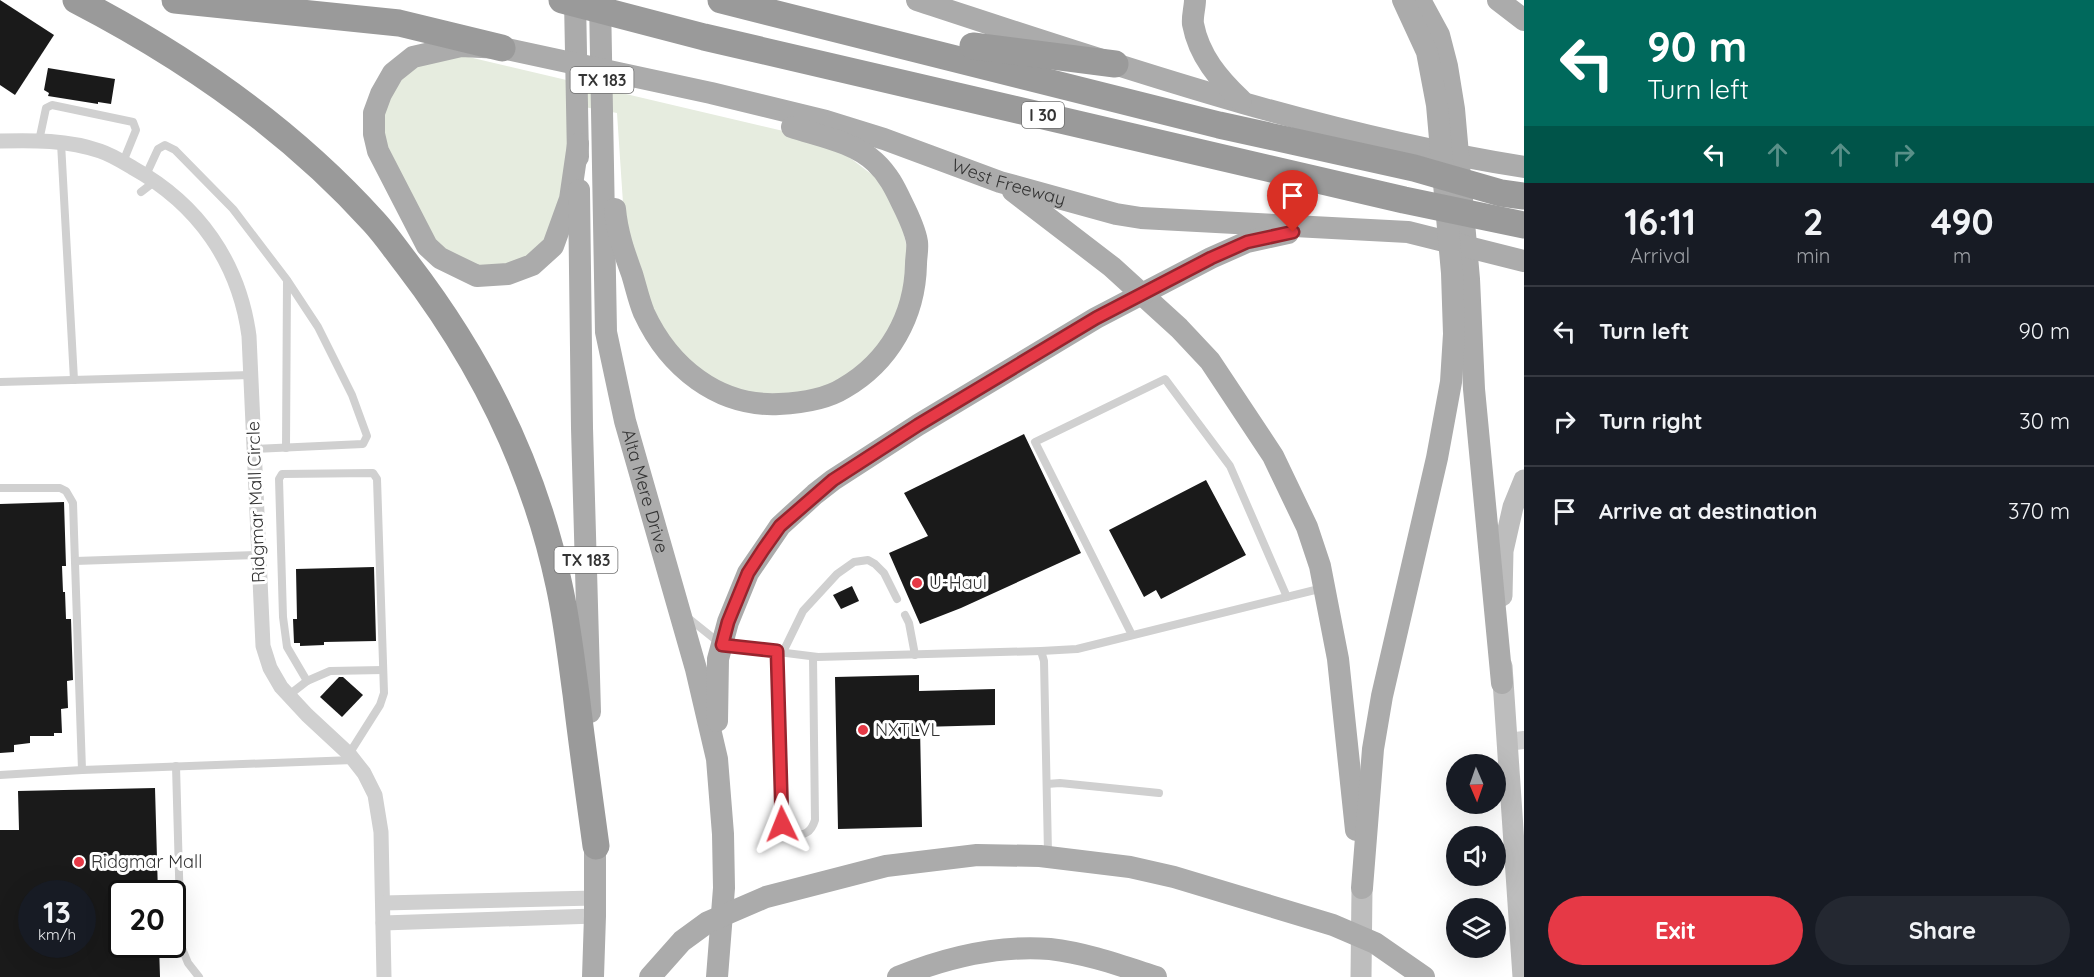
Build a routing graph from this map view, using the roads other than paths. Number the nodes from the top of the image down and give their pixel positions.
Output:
1 (76, 0) edge
2 (175, 0) edge
3 (562, 0) edge
4 (576, 0) edge
5 (600, 0) edge
6 (721, 0) edge
7 (917, 0) edge
8 (1196, 0) edge
9 (1403, 0) edge
10 (1420, 0) edge
11 (1498, 0) edge
12 (800, 19) junction
13 (1524, 20) edge
14 (502, 48) junction
15 (1114, 64) junction
16 (711, 93) junction
17 (1247, 105) junction
18 (1445, 107) junction
19 (0, 140) edge
20 (39, 141) junction
21 (60, 143) junction
22 (578, 144) junction
23 (603, 160) junction
24 (123, 162) junction
25 (1524, 167) edge
26 (151, 178) junction
27 (1000, 182) junction
28 (141, 192) dead end
29 (1524, 196) edge
30 (1524, 225) edge
31 (1316, 227) junction
32 (1524, 261) edge
33 (1461, 276) junction
34 (287, 280) junction
35 (251, 375) junction
36 (74, 380) junction
37 (0, 382) edge
38 (286, 448) junction
39 (254, 449) junction
40 (1524, 480) edge
41 (0, 488) edge
42 (258, 555) junction
43 (75, 561) junction
44 (1324, 588) junction
45 (1287, 597) junction
46 (897, 599) dead end
47 (679, 611) junction
48 (905, 615) dead end
49 (1132, 635) junction
50 (791, 636) junction
51 (722, 645) junction
52 (1041, 651) junction
53 (780, 652) junction
54 (915, 655) junction
55 (808, 656) junction
56 (383, 670) junction
57 (307, 681) junction
58 (1502, 683) junction
59 (289, 695) junction
60 (1516, 741) edge
61 (352, 757) junction
62 (717, 759) junction
63 (176, 766) junction
64 (82, 770) junction
65 (0, 775) edge
66 (1047, 784) junction
67 (1159, 793) dead end
68 (596, 846) junction
69 (1048, 857) junction
70 (1362, 888) junction
71 (383, 903) junction
72 (595, 907) junction
73 (383, 923) junction
74 (199, 977) edge
75 (384, 977) edge
76 (593, 977) edge
77 (650, 977) edge
78 (717, 977) edge
79 (898, 977) edge
80 (1156, 977) edge
81 (1361, 977) edge
82 (1424, 977) edge
83 (1523, 977) edge

1 - 68 highway
2 - 14 highway
3 - 30 highway, I 30
4 - 22 main road, TX 183
5 - 23 main road, Alta Mere Drive / TX 183
6 - 12 highway, I 30
7 - 15 main road
8 - 17 main road
9 - 18 main road
10 - 18 main road
11 - 13 main road
12 - 15 highway
12 - 29 highway, I 30
14 - 16 main road, West Freeway
14 - 22 main road, West Freeway
15 - 17 main road
16 - 23 main road
16 - 27 main road, West Freeway
17 - 25 main road
18 - 33 main road
19 - 20 street, Ridgmar Mall Circle
20 - 21 street, Ridgmar Mall Circle
20 - 24 lane
21 - 24 street, Ridgmar Mall Circle
21 - 36 lane
22 - 68 main road, TX 183
23 - 47 main road, Alta Mere Drive / TX 183
24 - 26 street, Ridgmar Mall Circle
26 - 28 lane
26 - 34 lane
26 - 35 street, Ridgmar Mall Circle
27 - 31 main road, West Freeway
27 - 44 main road
31 - 32 main road, West Freeway
31 - 51 main road
33 - 58 main road
33 - 70 main road
34 - 38 lane
34 - 38 lane
35 - 36 lane
35 - 39 street, Ridgmar Mall Circle
36 - 37 lane
38 - 39 lane
39 - 42 street, Ridgmar Mall Circle
40 - 58 main road
41 - 43 lane
42 - 43 lane
42 - 59 street, Ridgmar Mall Circle
43 - 64 lane
44 - 45 lane
44 - 70 main road
45 - 49 lane
45 - 49 lane
46 - 50 lane
47 - 51 lane
47 - 62 main road, Alta Mere Drive / TX 183
48 - 54 lane
49 - 52 lane
50 - 53 lane
50 - 55 lane
51 - 53 lane
51 - 62 main road
52 - 54 lane
52 - 66 lane
53 - 55 lane
53 - 55 lane
54 - 55 lane
56 - 57 lane
56 - 57 lane
56 - 61 lane
57 - 59 lane
58 - 60 main road
59 - 61 street, Ridgmar Mall Circle
60 - 83 main road
61 - 63 lane
61 - 71 street, Ridgmar Mall Circle
62 - 78 main road, Alta Mere Drive / TX 183
63 - 64 lane
63 - 74 lane
64 - 65 lane
66 - 67 lane
66 - 69 lane
68 - 72 main road, TX 183
69 - 77 main road
69 - 82 main road
70 - 81 main road
71 - 72 street
71 - 73 street, Ridgmar Mall Circle
72 - 73 street
72 - 76 main road, TX 183
73 - 75 street, Ridgmar Mall Circle
79 - 80 main road

